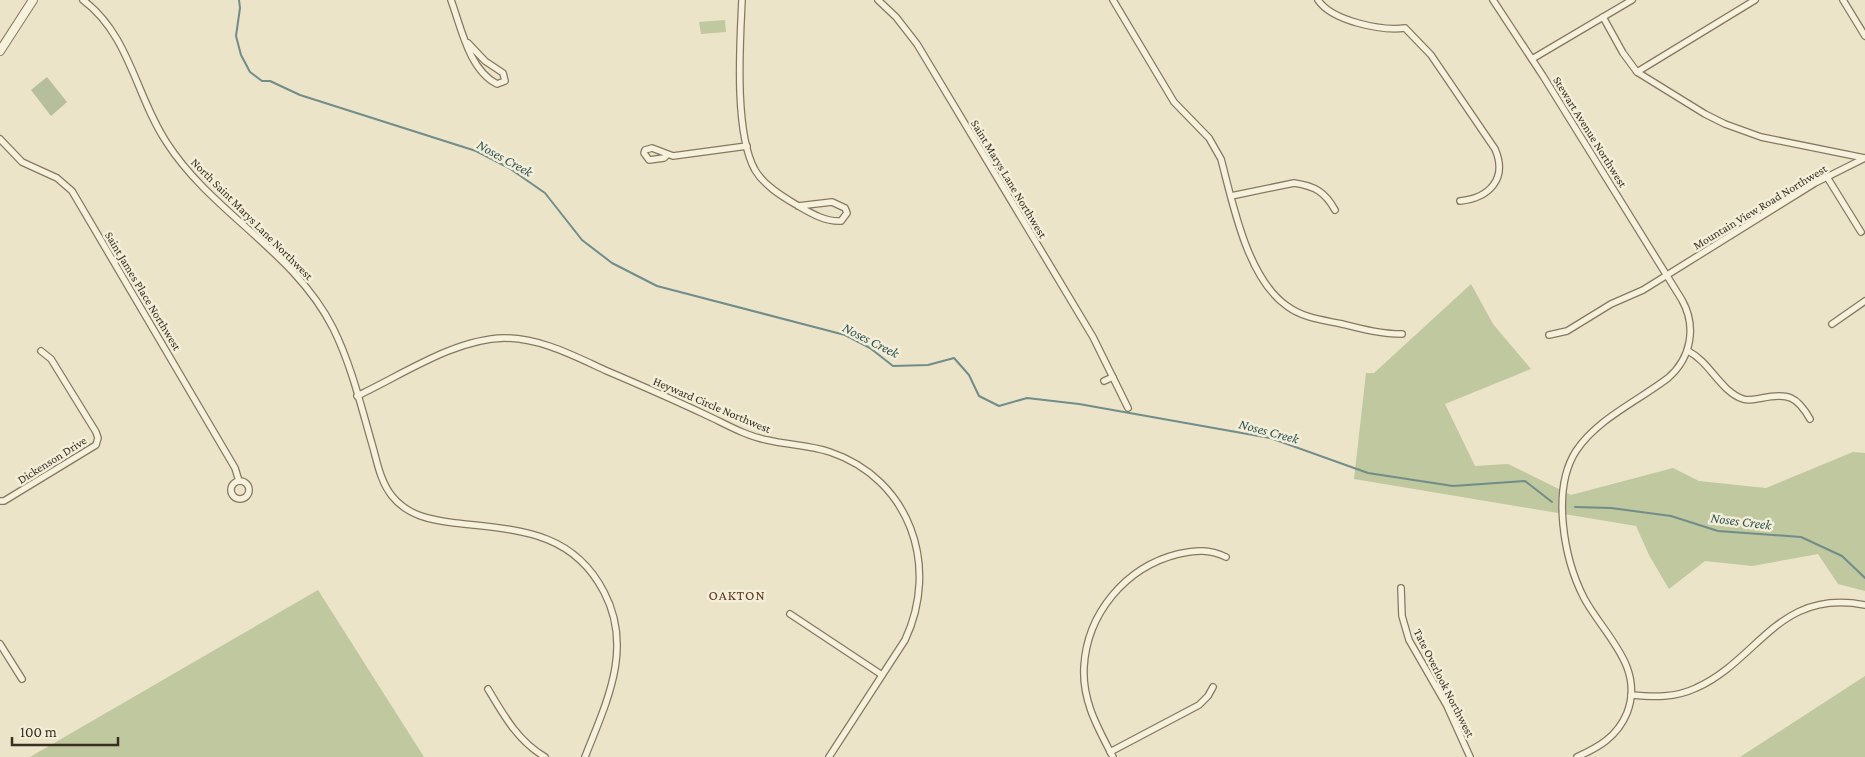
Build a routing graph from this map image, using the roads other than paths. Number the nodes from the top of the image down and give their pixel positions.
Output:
1 (33, 0) edge
2 (83, 0) edge
3 (451, 0) edge
4 (742, 0) edge
5 (878, 0) edge
6 (1113, 0) edge
7 (1318, 0) edge
8 (1493, 0) edge
9 (1632, 0) edge
10 (1755, 0) edge
11 (1843, 0) edge
12 (1604, 17) junction
13 (1865, 36) edge
14 (468, 43) junction
15 (0, 51) edge
16 (1532, 59) junction
17 (1637, 72) junction
18 (0, 139) edge
19 (746, 146) junction
20 (667, 155) dead end
21 (1865, 158) edge
22 (1827, 177) junction
23 (1231, 196) junction
24 (1460, 201) dead end
25 (798, 206) junction
26 (1335, 210) dead end
27 (1861, 232) dead end
28 (1667, 276) junction
29 (1865, 301) edge
30 (1832, 324) dead end
31 (1402, 334) dead end
32 (1549, 335) dead end
33 (41, 351) dead end
34 (1688, 351) junction
35 (1113, 377) junction
36 (1104, 381) dead end
37 (357, 396) junction
38 (1128, 408) dead end
39 (1810, 418) dead end
40 (239, 481) dead end
41 (0, 501) edge
42 (1226, 557) dead end
43 (1401, 588) dead end
44 (1865, 605) edge
45 (790, 614) dead end
46 (0, 644) edge
47 (882, 675) junction
48 (22, 679) dead end
49 (1213, 688) dead end
50 (488, 689) dead end
51 (1631, 695) junction
52 (1111, 754) edge
53 (545, 757) edge
54 (585, 757) edge
55 (829, 757) edge
56 (1470, 757) edge
57 (1577, 757) edge

1 - 15 street
2 - 37 street, North Saint Marys Lane Northwest
3 - 14 street
4 - 19 street
5 - 35 street, Saint Marys Lane Northwest
6 - 23 street
7 - 24 street
8 - 16 street, Stewart Avenue Northwest
9 - 12 street
10 - 17 street
11 - 13 street
12 - 16 street
12 - 17 street
14 - 14 street
16 - 28 street, Stewart Avenue Northwest
17 - 21 street
18 - 40 street, Saint James Place Northwest
19 - 20 street
19 - 25 street
21 - 22 street, Mountain View Road Northwest
22 - 27 street
22 - 28 street, Mountain View Road Northwest
23 - 26 street
23 - 31 street
25 - 25 street
28 - 32 street, Mountain View Road Northwest
28 - 34 street, Stewart Avenue Northwest
29 - 30 street
33 - 41 street, Dickenson Drive
34 - 39 street
34 - 51 street
35 - 36 street
35 - 38 street, Saint Marys Lane Northwest
37 - 47 street, Heyward Circle Northwest
37 - 54 street, North Saint Marys Lane Northwest
42 - 52 street
43 - 56 street, Tate Overlook Northwest
44 - 51 street
45 - 47 street
46 - 48 street
47 - 55 street, Heyward Circle Northwest
49 - 52 street
50 - 53 street
51 - 57 street

